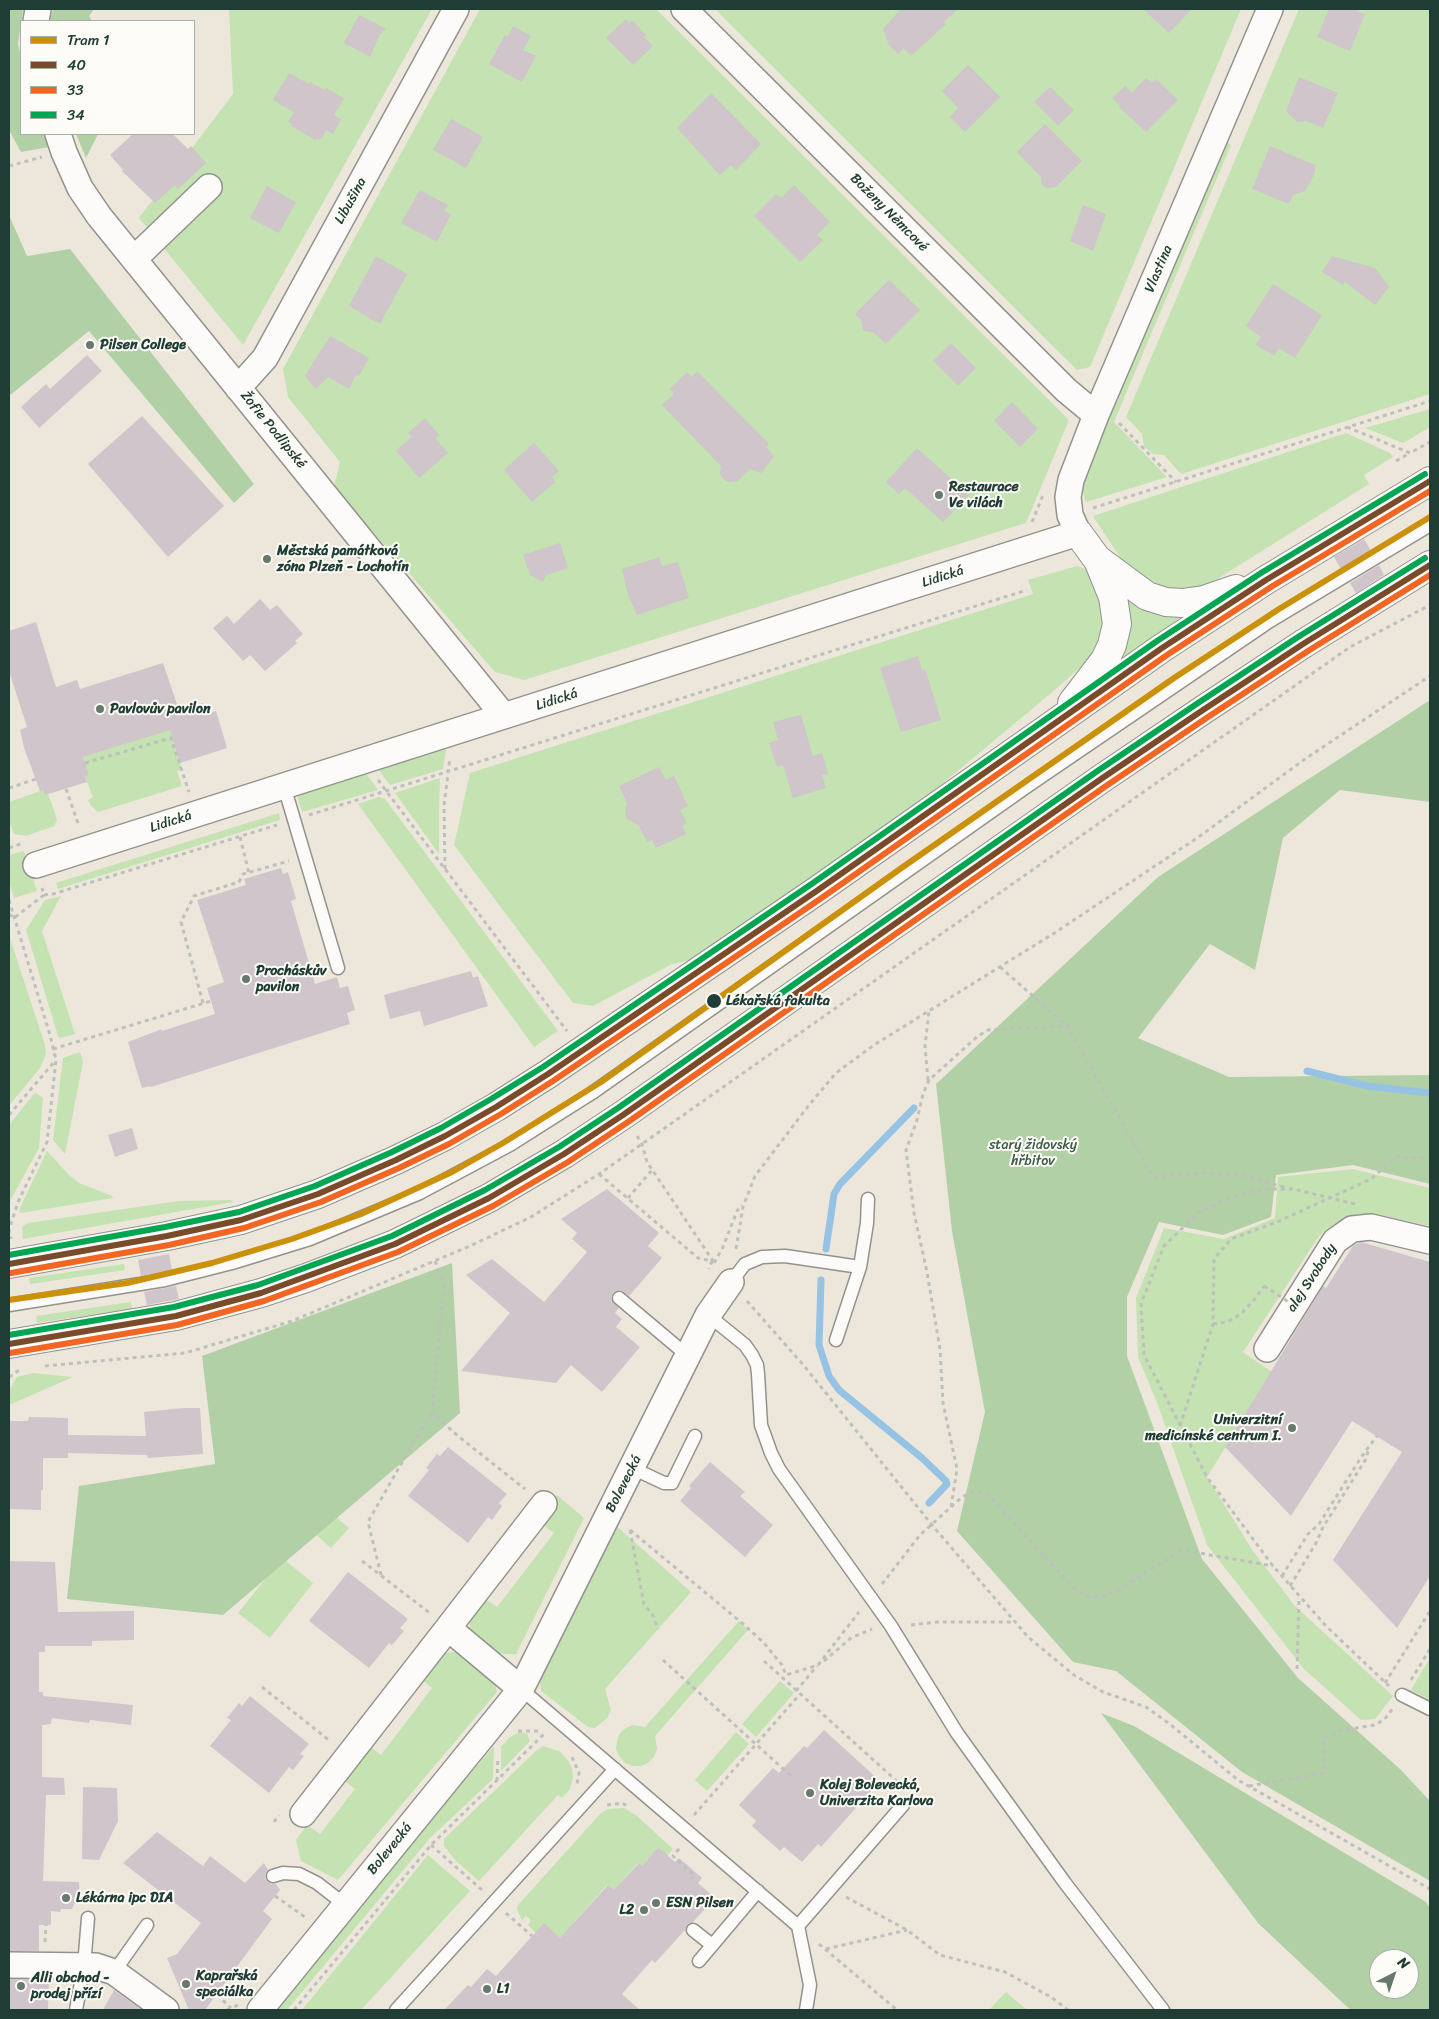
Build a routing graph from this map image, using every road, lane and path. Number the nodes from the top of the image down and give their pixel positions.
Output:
1 (456, 9) edge
2 (684, 9) edge
3 (1270, 9) edge
4 (61, 143) edge
5 (9, 166) edge
6 (210, 187) dead end
7 (134, 259) junction
8 (238, 388) junction
9 (1430, 400) edge
10 (1122, 414) dead end
11 (1096, 415) junction
12 (1346, 427) junction
13 (1430, 442) edge
14 (1410, 453) junction
15 (1396, 461) dead end
16 (1430, 481) edge
17 (1176, 482) junction
18 (1045, 491) dead end
19 (1074, 524) junction
20 (1430, 525) edge
21 (1030, 526) dead end
22 (1097, 559) junction
23 (1430, 565) edge
24 (1266, 580) junction
25 (1027, 590) dead end
26 (1430, 605) edge
27 (1430, 676) edge
28 (504, 716) junction
29 (1057, 722) junction
30 (452, 733) junction
31 (363, 760) junction
32 (85, 763) dead end
33 (448, 772) junction
34 (36, 779) dead end
35 (284, 786) junction
36 (9, 788) edge
37 (66, 789) dead end
38 (386, 791) junction
39 (189, 792) dead end
40 (294, 820) junction
41 (79, 826) dead end
42 (240, 837) junction
43 (305, 856) junction
44 (36, 865) joint
45 (445, 868) junction
46 (249, 873) junction
47 (44, 895) junction
48 (9, 900) edge
49 (9, 914) edge
50 (14, 918) junction
51 (1000, 967) junction
52 (338, 968) dead end
53 (211, 1001) dead end
54 (203, 1003) junction
55 (929, 1011) junction
56 (1067, 1026) junction
57 (53, 1048) junction
58 (580, 1051) junction
59 (56, 1060) junction
60 (928, 1080) junction
61 (9, 1115) edge
62 (1430, 1158) edge
63 (652, 1170) junction
64 (599, 1174) dead end
65 (1293, 1189) junction
66 (628, 1198) junction
67 (1331, 1198) junction
68 (868, 1199) dead end
69 (745, 1202) junction
70 (1359, 1204) dead end
71 (9, 1230) edge
72 (1430, 1241) edge
73 (436, 1261) dead end
74 (713, 1262) junction
75 (9, 1264) edge
76 (860, 1267) junction
77 (731, 1282) junction
78 (619, 1298) dead end
79 (9, 1305) edge
80 (1298, 1308) dead end
81 (708, 1315) junction
82 (1213, 1324) junction
83 (836, 1340) dead end
84 (15, 1342) edge
85 (1267, 1349) dead end
86 (688, 1356) junction
87 (432, 1413) junction
88 (1180, 1426) junction
89 (695, 1436) dead end
90 (1377, 1436) dead end
91 (1369, 1449) junction
92 (627, 1477) junction
93 (544, 1504) joint
94 (951, 1508) junction
95 (932, 1525) junction
96 (630, 1530) junction
97 (362, 1561) dead end
98 (1273, 1566) junction
99 (381, 1575) junction
100 (1282, 1576) junction
101 (1290, 1586) junction
102 (1299, 1597) junction
103 (1430, 1612) edge
104 (1014, 1622) junction
105 (892, 1626) junction
106 (448, 1628) junction
107 (658, 1629) dead end
108 (1430, 1649) edge
109 (663, 1660) dead end
110 (764, 1661) dead end
111 (818, 1665) junction
112 (1420, 1666) dead end
113 (1297, 1669) dead end
114 (1385, 1683) junction
115 (262, 1687) dead end
116 (521, 1690) junction
117 (796, 1691) junction
118 (800, 1694) junction
119 (1402, 1695) joint
120 (1430, 1710) edge
121 (1388, 1716) dead end
122 (514, 1732) dead end
123 (546, 1733) junction
124 (552, 1737) dead end
125 (756, 1744) junction
126 (498, 1748) dead end
127 (569, 1752) dead end
128 (348, 1756) junction
129 (615, 1769) junction
130 (792, 1776) dead end
131 (497, 1781) junction
132 (1248, 1786) junction
133 (576, 1790) dead end
134 (895, 1790) dead end
135 (903, 1805) dead end
136 (602, 1808) dead end
137 (632, 1808) dead end
138 (303, 1814) dead end
139 (684, 1827) junction
140 (673, 1843) dead end
141 (431, 1845) junction
142 (679, 1849) junction
143 (686, 1856) dead end
144 (273, 1876) dead end
145 (692, 1878) dead end
146 (470, 1879) dead end
147 (830, 1889) junction
148 (1430, 1889) edge
149 (758, 1891) junction
150 (275, 1896) dead end
151 (344, 1904) junction
152 (88, 1918) dead end
153 (310, 1920) dead end
154 (46, 1925) dead end
155 (147, 1925) dead end
156 (798, 1926) junction
157 (523, 1929) dead end
158 (693, 1930) dead end
159 (907, 1930) junction
160 (532, 1936) dead end
161 (45, 1943) dead end
162 (712, 1945) junction
163 (826, 1950) junction
164 (699, 1961) dead end
165 (9, 1965) edge
166 (84, 1966) junction
167 (114, 1972) junction
168 (217, 1995) dead end
169 (250, 2007) edge
170 (229, 2009) edge
171 (76, 2010) edge
172 (166, 2010) edge
173 (294, 2010) edge
174 (396, 2010) edge
175 (806, 2010) edge
176 (897, 2010) edge
177 (1068, 2010) edge
178 (1162, 2010) edge

1 - 8 street, Libušina
2 - 11 street, Boženy Němcové
3 - 11 street, Vlastina
4 - 5 path
4 - 7 street, Žofie Podlipské
6 - 7 street
7 - 8 street, Žofie Podlipské
8 - 28 street, Žofie Podlipské
9 - 12 path
10 - 17 path
11 - 19 street, Vlastina
12 - 14 path
12 - 17 path
13 - 14 path
14 - 15 path
16 - 24 main road
17 - 19 path
18 - 21 path
19 - 22 main road
19 - 28 street, Lidická
20 - 79 lane
22 - 24 main road
22 - 29 main road
23 - 84 main road
24 - 29 main road
25 - 33 path
26 - 63 path
27 - 51 path
28 - 30 street, Lidická
29 - 58 main road
30 - 31 street, Lidická
30 - 33 path
31 - 35 street, Lidická
31 - 38 path
32 - 39 path
33 - 38 path
33 - 45 path
34 - 36 path
35 - 40 lane
35 - 44 street, Lidická
37 - 41 path
38 - 40 path
38 - 45 path
40 - 42 path
40 - 43 lane
42 - 46 path
42 - 47 path
43 - 46 path
43 - 52 lane
44 - 47 path
45 - 58 path
46 - 54 path
47 - 50 path
48 - 50 path
49 - 50 path
50 - 57 path
51 - 55 path
51 - 56 path
53 - 54 path
54 - 57 path
55 - 60 path
55 - 69 path
56 - 60 path
56 - 65 path
57 - 59 path
58 - 75 main road
59 - 61 path
59 - 71 path
60 - 94 path
62 - 67 path
63 - 66 path
63 - 74 path
64 - 66 path
65 - 67 path
65 - 88 path
66 - 74 path
67 - 70 path
67 - 82 path
68 - 76 lane
69 - 74 path
69 - 77 path
72 - 85 street, alej Svobody
73 - 87 path
74 - 77 path
76 - 77 lane
76 - 83 lane
77 - 81 street, Bolevecká
77 - 95 path
78 - 86 lane
80 - 82 path, bridge
81 - 86 street, Bolevecká
81 - 105 lane
82 - 88 path
86 - 92 street, Bolevecká
87 - 93 path
87 - 99 path
88 - 98 path
89 - 92 lane
90 - 91 path
91 - 100 path
91 - 101 path
92 - 96 path
92 - 116 street, Bolevecká
93 - 106 street
94 - 95 path
94 - 98 path
95 - 104 path
96 - 107 path
96 - 111 path
97 - 99 path
98 - 100 path
99 - 106 path
100 - 101 path
101 - 102 path
102 - 113 path
102 - 114 path
103 - 114 path
104 - 105 path
104 - 132 path
105 - 111 path
105 - 178 lane
106 - 116 street
106 - 128 street
108 - 112 path
109 - 125 path
110 - 117 path
111 - 117 path
114 - 119 path
115 - 128 path
116 - 129 lane
116 - 151 street, Bolevecká
117 - 118 path
118 - 125 path
118 - 134 path
119 - 120 lane
121 - 132 path
122 - 123 path
123 - 124 path
123 - 131 path
125 - 130 path
125 - 139 path
126 - 131 path
127 - 133 path
128 - 138 street
129 - 139 lane
129 - 174 lane
131 - 141 path
132 - 148 path
135 - 147 lane
136 - 137 path
139 - 149 lane
140 - 142 path
141 - 146 path
141 - 173 path
142 - 143 path
142 - 145 path
144 - 151 lane
147 - 156 lane
147 - 159 path
149 - 156 lane
149 - 162 lane
150 - 153 path
151 - 169 street, Bolevecká
152 - 166 lane
154 - 161 path
155 - 167 lane
156 - 163 path
156 - 175 lane
157 - 160 path
158 - 162 lane
159 - 163 path
159 - 177 path
162 - 164 lane
163 - 176 path
165 - 166 street
166 - 167 street
166 - 171 lane
167 - 172 street
168 - 170 path
169 - 170 path

